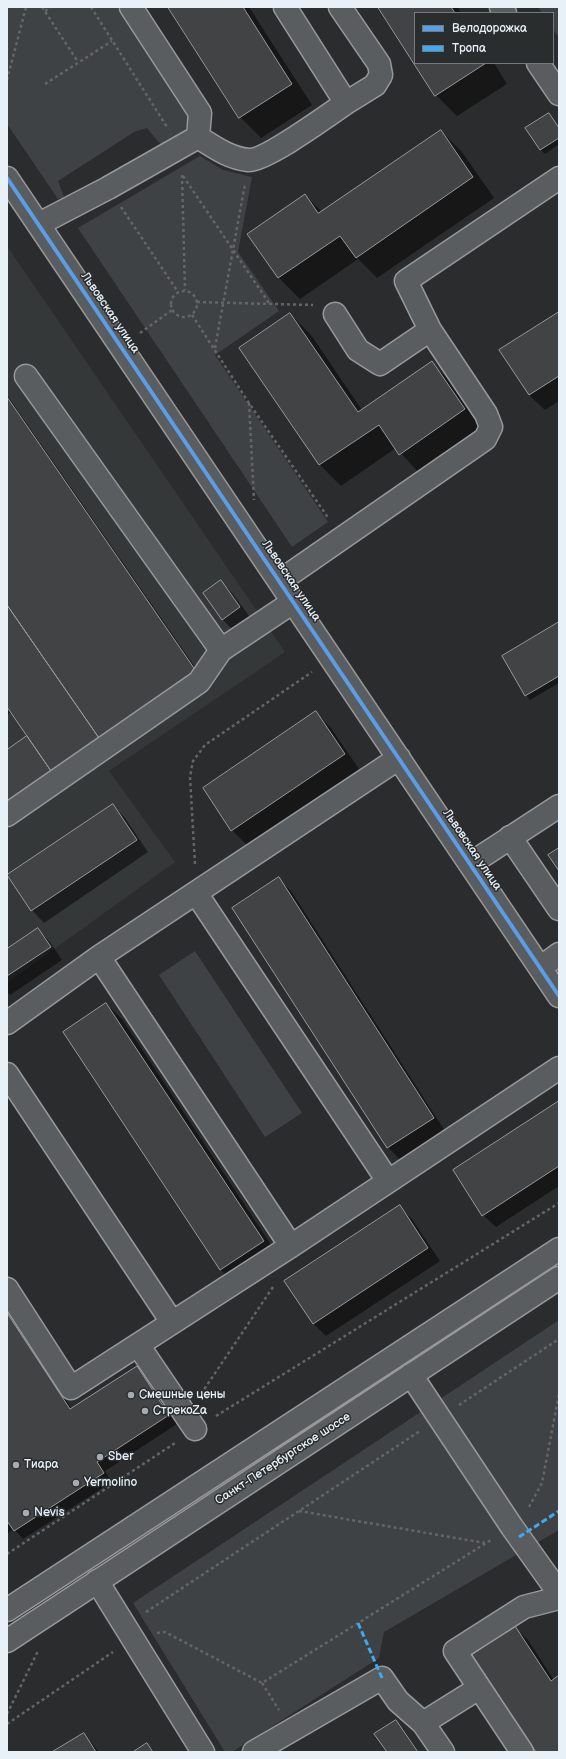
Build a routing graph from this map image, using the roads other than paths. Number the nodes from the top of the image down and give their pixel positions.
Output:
1 (131, 7) edge
2 (285, 7) edge
3 (340, 7) edge
4 (539, 64) edge
5 (559, 94) edge
6 (346, 103) junction
7 (198, 137) junction
8 (7, 178) edge
9 (559, 178) edge
10 (38, 224) junction
11 (335, 314) road end
12 (430, 330) junction
13 (26, 376) dead end
14 (280, 581) junction
15 (293, 602) junction
16 (220, 650) junction
17 (399, 758) junction
18 (559, 806) edge
19 (7, 815) edge
20 (510, 838) junction
21 (470, 864) junction
22 (196, 892) junction
23 (559, 909) edge
24 (559, 954) edge
25 (99, 957) junction
26 (540, 968) junction
27 (559, 996) edge
28 (7, 1023) edge
29 (559, 1068) edge
30 (7, 1074) edge
31 (388, 1181) junction
32 (291, 1246) junction
33 (559, 1249) edge
34 (559, 1278) edge
35 (7, 1289) edge
36 (172, 1322) junction
37 (138, 1345) junction
38 (411, 1375) junction
39 (195, 1430) road end
40 (97, 1581) junction
41 (559, 1593) edge
42 (559, 1598) edge
43 (7, 1610) edge
44 (7, 1641) edge
45 (479, 1688) junction
46 (423, 1723) junction
47 (203, 1752) edge
48 (254, 1752) edge
49 (443, 1752) edge
50 (522, 1752) edge

1 - 7 main road
2 - 6 main road
3 - 6 main road
4 - 5 main road
6 - 7 main road
7 - 10 main road
8 - 10 main road, Львовская улица
9 - 12 main road
10 - 14 main road, Львовская улица
11 - 12 main road
12 - 14 main road
13 - 16 main road
14 - 15 main road, Львовская улица
15 - 16 main road
15 - 17 main road, Львовская улица
16 - 19 main road
17 - 21 main road, Львовская улица
17 - 22 main road
18 - 20 main road
20 - 21 main road
20 - 23 main road
21 - 26 main road, Львовская улица
22 - 25 main road
22 - 31 main road
24 - 26 main road
25 - 28 main road
25 - 32 main road
26 - 27 main road, Львовская улица
29 - 31 main road
30 - 36 main road
31 - 32 main road
32 - 36 main road
33 - 43 main road, Санкт-Петербургское шоссе
34 - 38 main road, Санкт-Петербургское шоссе
35 - 37 main road
36 - 37 main road
37 - 39 main road
38 - 40 main road, Санкт-Петербургское шоссе
38 - 41 main road
40 - 44 main road, Санкт-Петербургское шоссе
40 - 47 main road
42 - 45 main road
45 - 46 main road
45 - 50 main road
46 - 48 main road
46 - 49 main road

